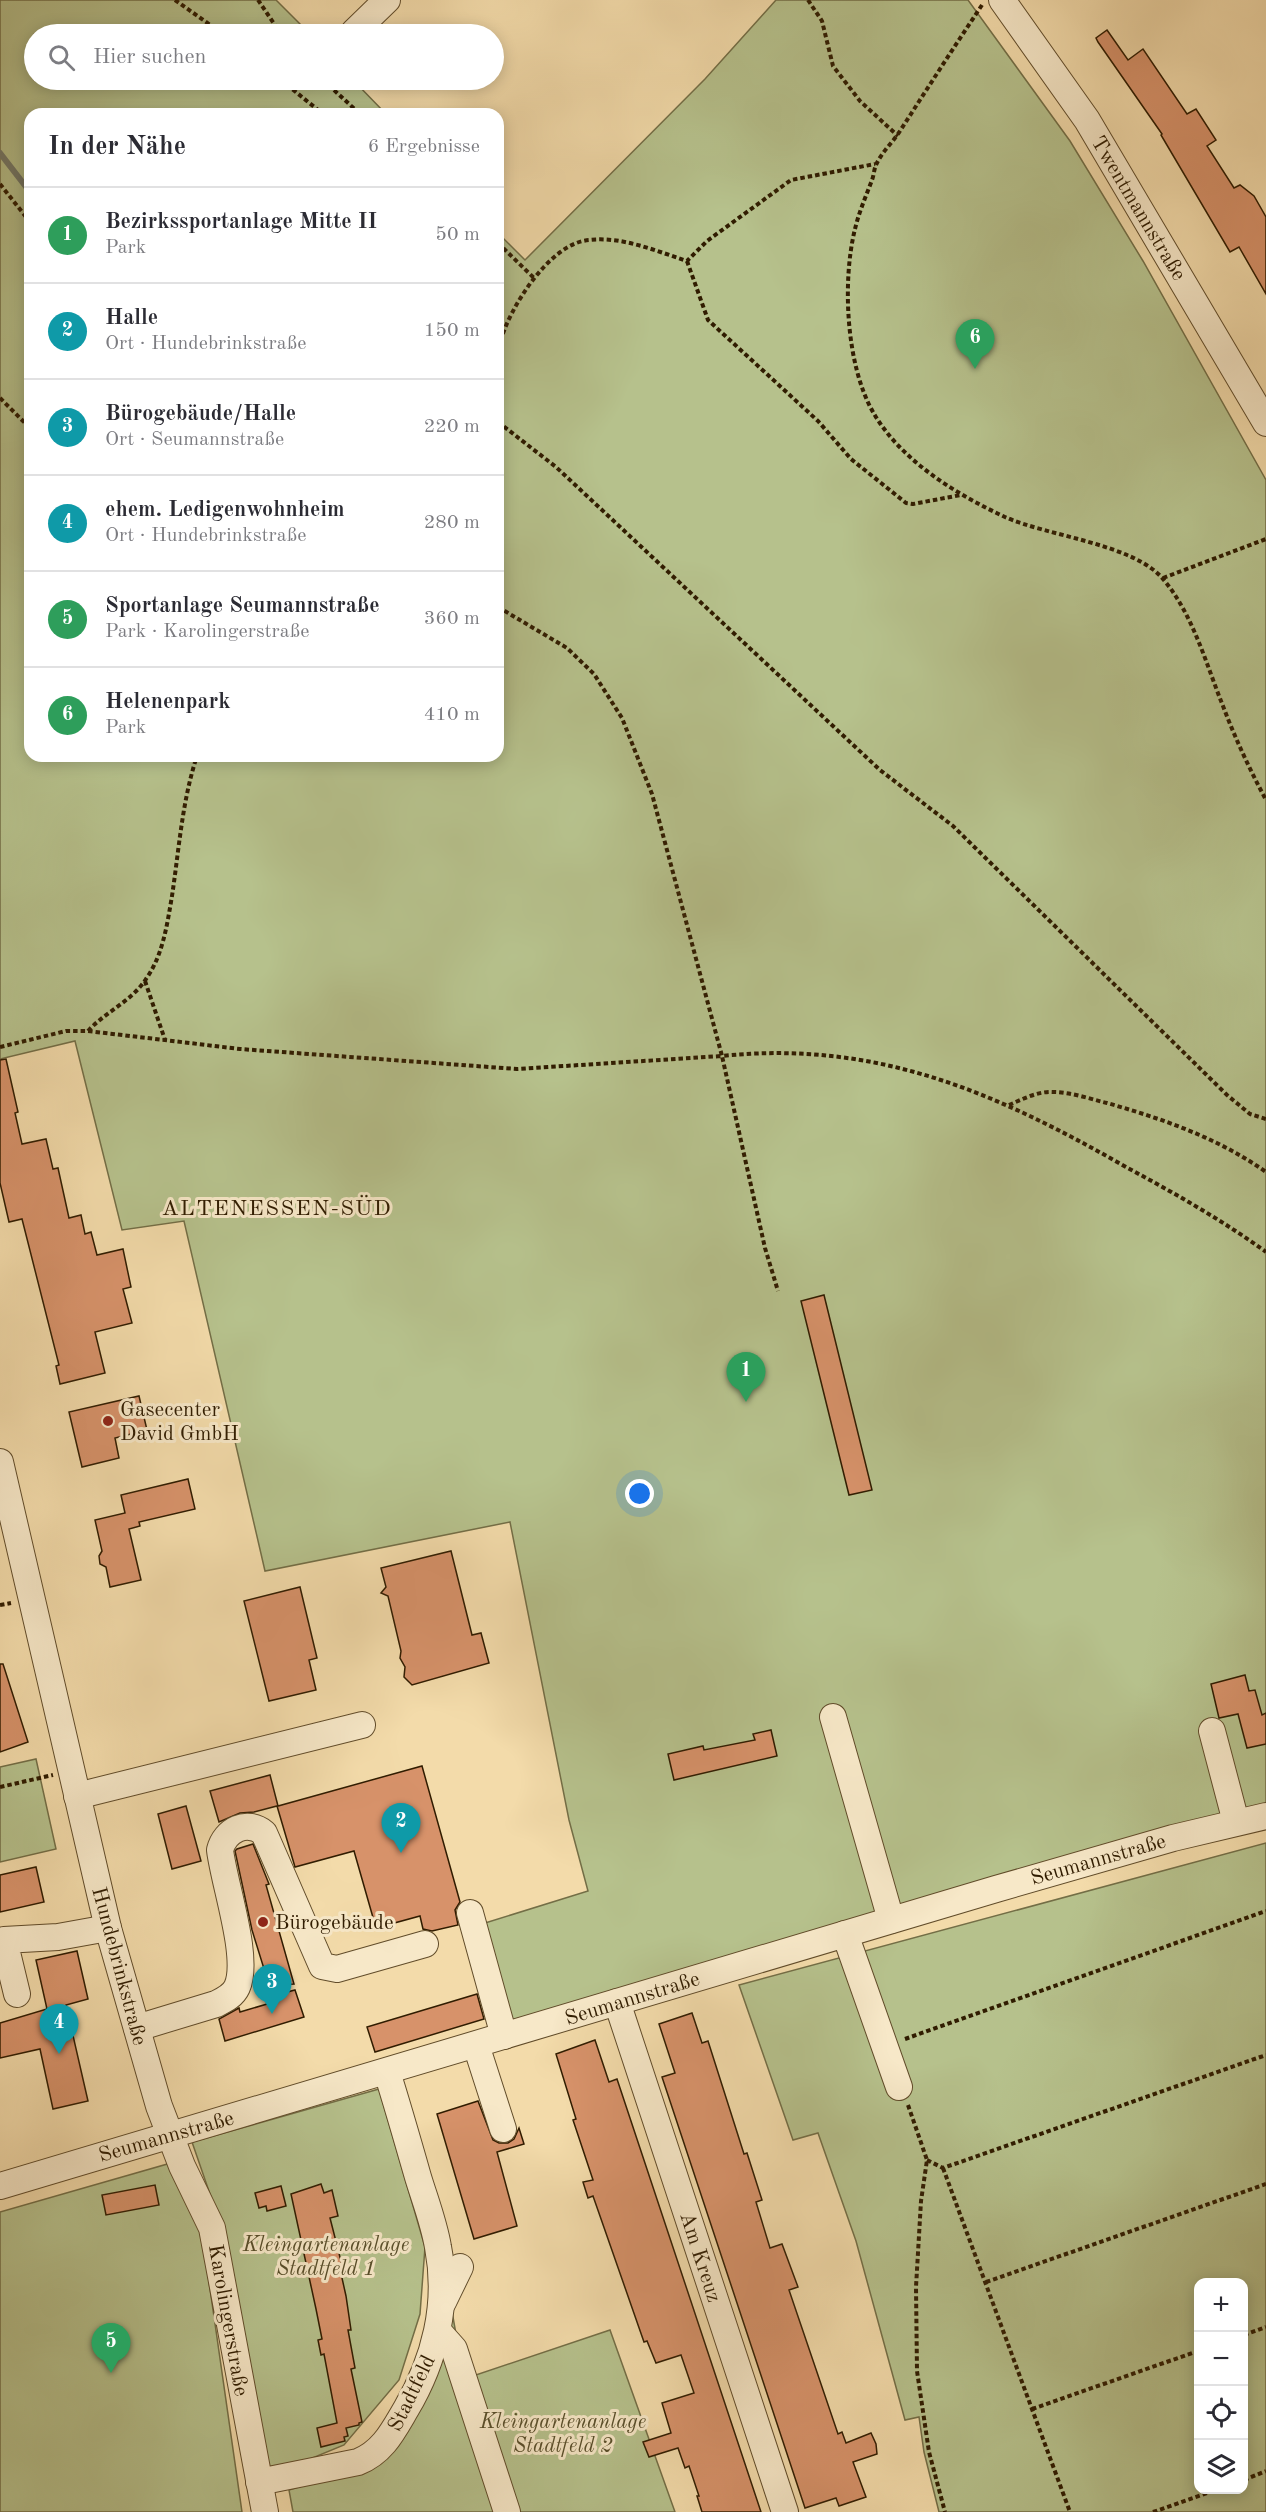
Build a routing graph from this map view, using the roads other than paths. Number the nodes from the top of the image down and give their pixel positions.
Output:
1 (387, 0) edge
2 (1009, 4) edge
3 (362, 24) edge
4 (1266, 423) edge
5 (0, 1462) edge
6 (833, 1718) dead end
7 (363, 1725) dead end
8 (1212, 1731) dead end
9 (77, 1796) junction
10 (1266, 1816) edge
11 (1236, 1822) junction
12 (470, 1912) dead end
13 (891, 1920) junction
14 (108, 1928) junction
15 (845, 1934) junction
16 (2, 1940) edge
17 (424, 1944) dead end
18 (17, 1994) dead end
19 (616, 2002) junction
20 (136, 2028) junction
21 (504, 2036) junction
22 (476, 2045) junction
23 (387, 2072) junction
24 (899, 2087) road end
25 (503, 2129) dead end
26 (169, 2135) junction
27 (0, 2186) edge
28 (460, 2267) dead end
29 (441, 2305) junction
30 (438, 2331) junction
31 (259, 2482) junction
32 (265, 2512) edge
33 (507, 2512) edge
34 (785, 2512) edge

1 - 3 street
2 - 4 street, Twentmannstraße
5 - 9 street, Hundebrinkstraße
6 - 13 street
7 - 9 street
8 - 11 street
9 - 14 street, Hundebrinkstraße
10 - 11 street, Seumannstraße
11 - 13 street, Seumannstraße
12 - 21 street
13 - 15 street, Seumannstraße
14 - 16 street
14 - 20 street, Hundebrinkstraße
15 - 19 street, Seumannstraße
15 - 24 street
16 - 18 street
17 - 20 street
19 - 21 street, Seumannstraße
19 - 34 street, Am Kreuz
20 - 26 street, Hundebrinkstraße
21 - 22 street, Seumannstraße
22 - 23 street, Seumannstraße
22 - 25 street
23 - 26 street, Seumannstraße
23 - 29 street, Stadtfeld
26 - 27 street, Seumannstraße
26 - 31 street, Karolingerstraße
28 - 29 street
29 - 30 street, Stadtfeld
30 - 31 street, Stadtfeld
30 - 33 street
31 - 32 street, Karolingerstraße

